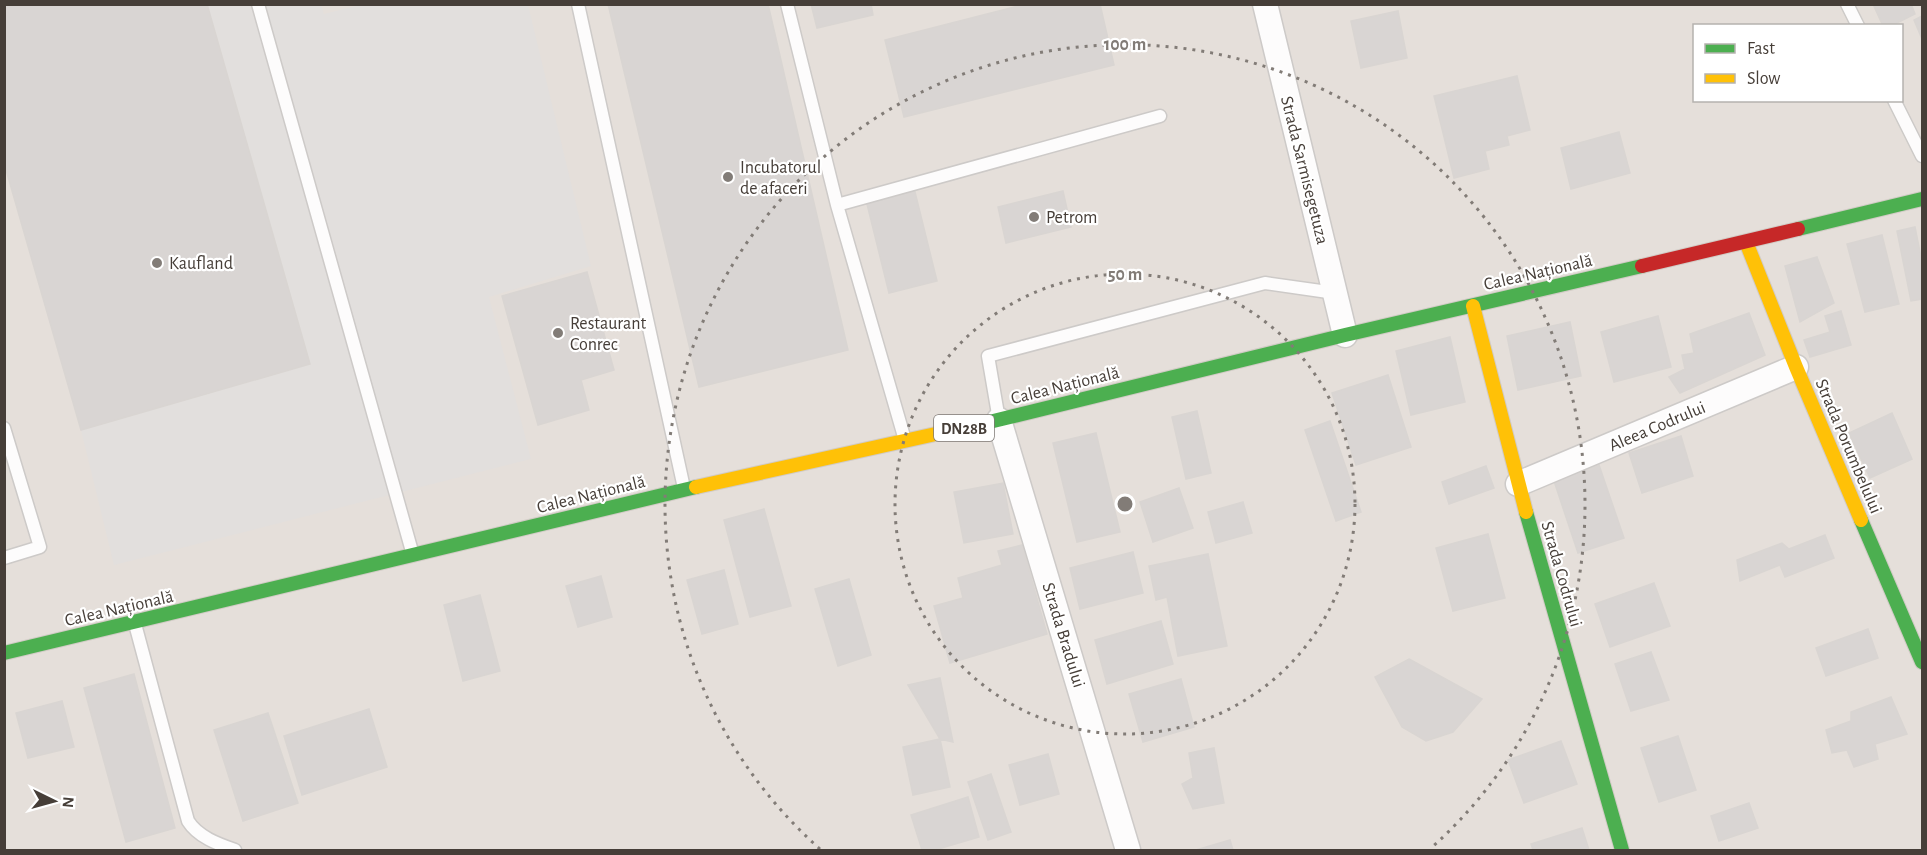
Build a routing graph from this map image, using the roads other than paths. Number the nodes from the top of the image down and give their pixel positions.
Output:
1 (258, 4) edge
2 (578, 4) edge
3 (787, 4) edge
4 (1265, 4) edge
5 (1847, 4) edge
6 (1857, 24) edge
7 (1895, 102) edge
8 (1160, 116) dead end
9 (1923, 156) edge
10 (1923, 199) edge
11 (837, 205) junction
12 (1746, 242) junction
13 (1335, 293) junction
14 (1473, 306) junction
15 (1345, 335) junction
16 (1796, 367) junction
17 (999, 420) junction
18 (4, 428) edge
19 (905, 440) junction
20 (1518, 484) junction
21 (685, 489) junction
22 (413, 556) junction
23 (4, 558) edge
24 (135, 622) junction
25 (4, 653) edge
26 (1923, 662) edge
27 (235, 850) edge
28 (1128, 850) edge
29 (1622, 850) edge

1 - 22 lane
2 - 21 lane
3 - 11 lane
4 - 13 street, Strada Sarmisegetuza
5 - 6 lane
7 - 9 lane
8 - 11 lane
10 - 12 main road, Calea Națională / DN28B
11 - 19 lane
12 - 14 main road, Calea Națională / DN28B
12 - 16 main road, Strada Porumbelului
13 - 15 street, Strada Sarmisegetuza
13 - 17 lane
14 - 15 main road, Calea Națională / DN28B
14 - 20 main road, Strada Codrului
15 - 17 main road, Calea Națională / DN28B
16 - 20 street, Aleea Codrului
16 - 26 main road, Strada Porumbelului
17 - 19 main road, Calea Națională / DN28B
17 - 28 street, Strada Bradului
18 - 23 lane
19 - 21 main road, Calea Națională / DN28B
20 - 29 main road, Strada Codrului
21 - 22 main road, Calea Națională / DN28B
22 - 24 main road, Calea Națională / DN28B
24 - 25 main road, Calea Națională / DN28B
24 - 27 lane

